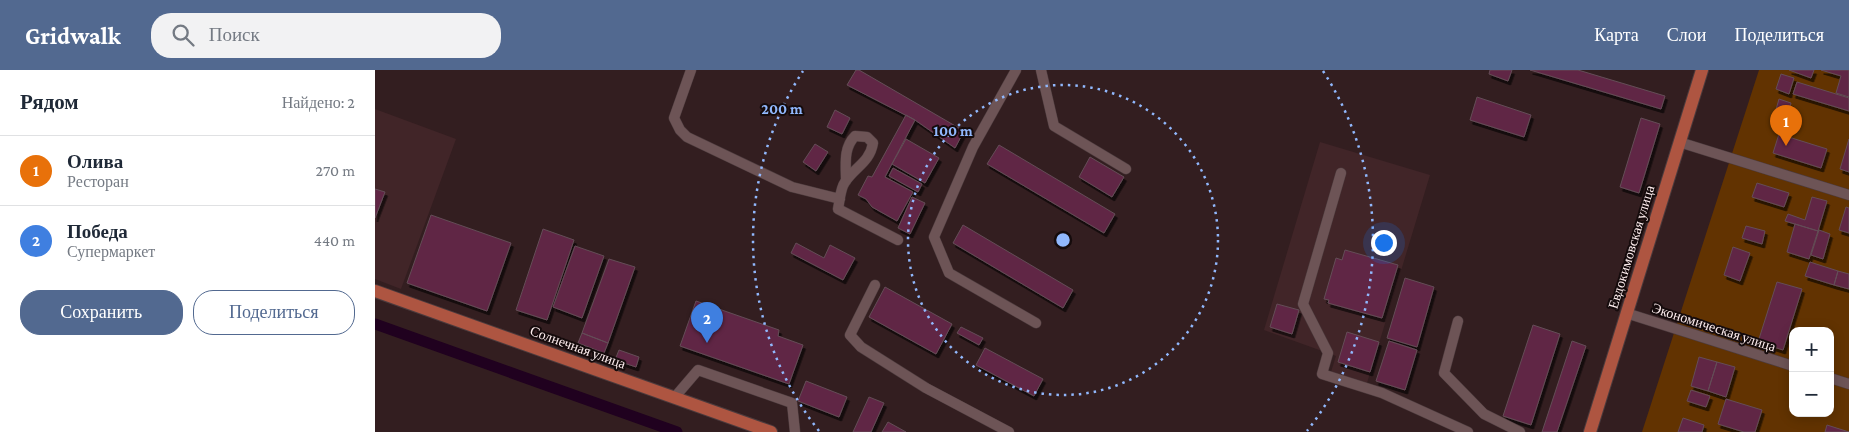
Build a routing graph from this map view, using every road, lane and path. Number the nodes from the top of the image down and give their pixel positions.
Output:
1 (691, 70) edge
2 (1016, 70) edge
3 (1041, 70) edge
4 (1701, 70) edge
5 (1679, 142) junction
6 (1126, 168) dead end
7 (1341, 173) dead end
8 (846, 181) dead end
9 (1849, 195) edge
10 (840, 199) junction
11 (898, 240) dead end
12 (875, 285) dead end
13 (375, 291) edge
14 (1626, 313) junction
15 (1458, 321) dead end
16 (1036, 323) dead end
17 (1789, 365) edge
18 (1834, 379) edge
19 (1849, 384) edge
20 (674, 398) junction
21 (771, 432) edge
22 (795, 432) edge
23 (1009, 432) edge
24 (1468, 432) edge
25 (1520, 432) edge
26 (1589, 432) edge

1 - 10 street
2 - 16 street
3 - 6 street
4 - 5 main road, Евдокимовская улица
5 - 9 street
5 - 14 main road, Евдокимовская улица
7 - 24 street
8 - 10 street
10 - 11 street
12 - 23 street
13 - 20 main road, Солнечная улица
14 - 17 street, Экономическая улица
14 - 26 main road, Евдокимовская улица
15 - 25 street
18 - 19 street
20 - 21 main road, Солнечная улица
20 - 22 street

